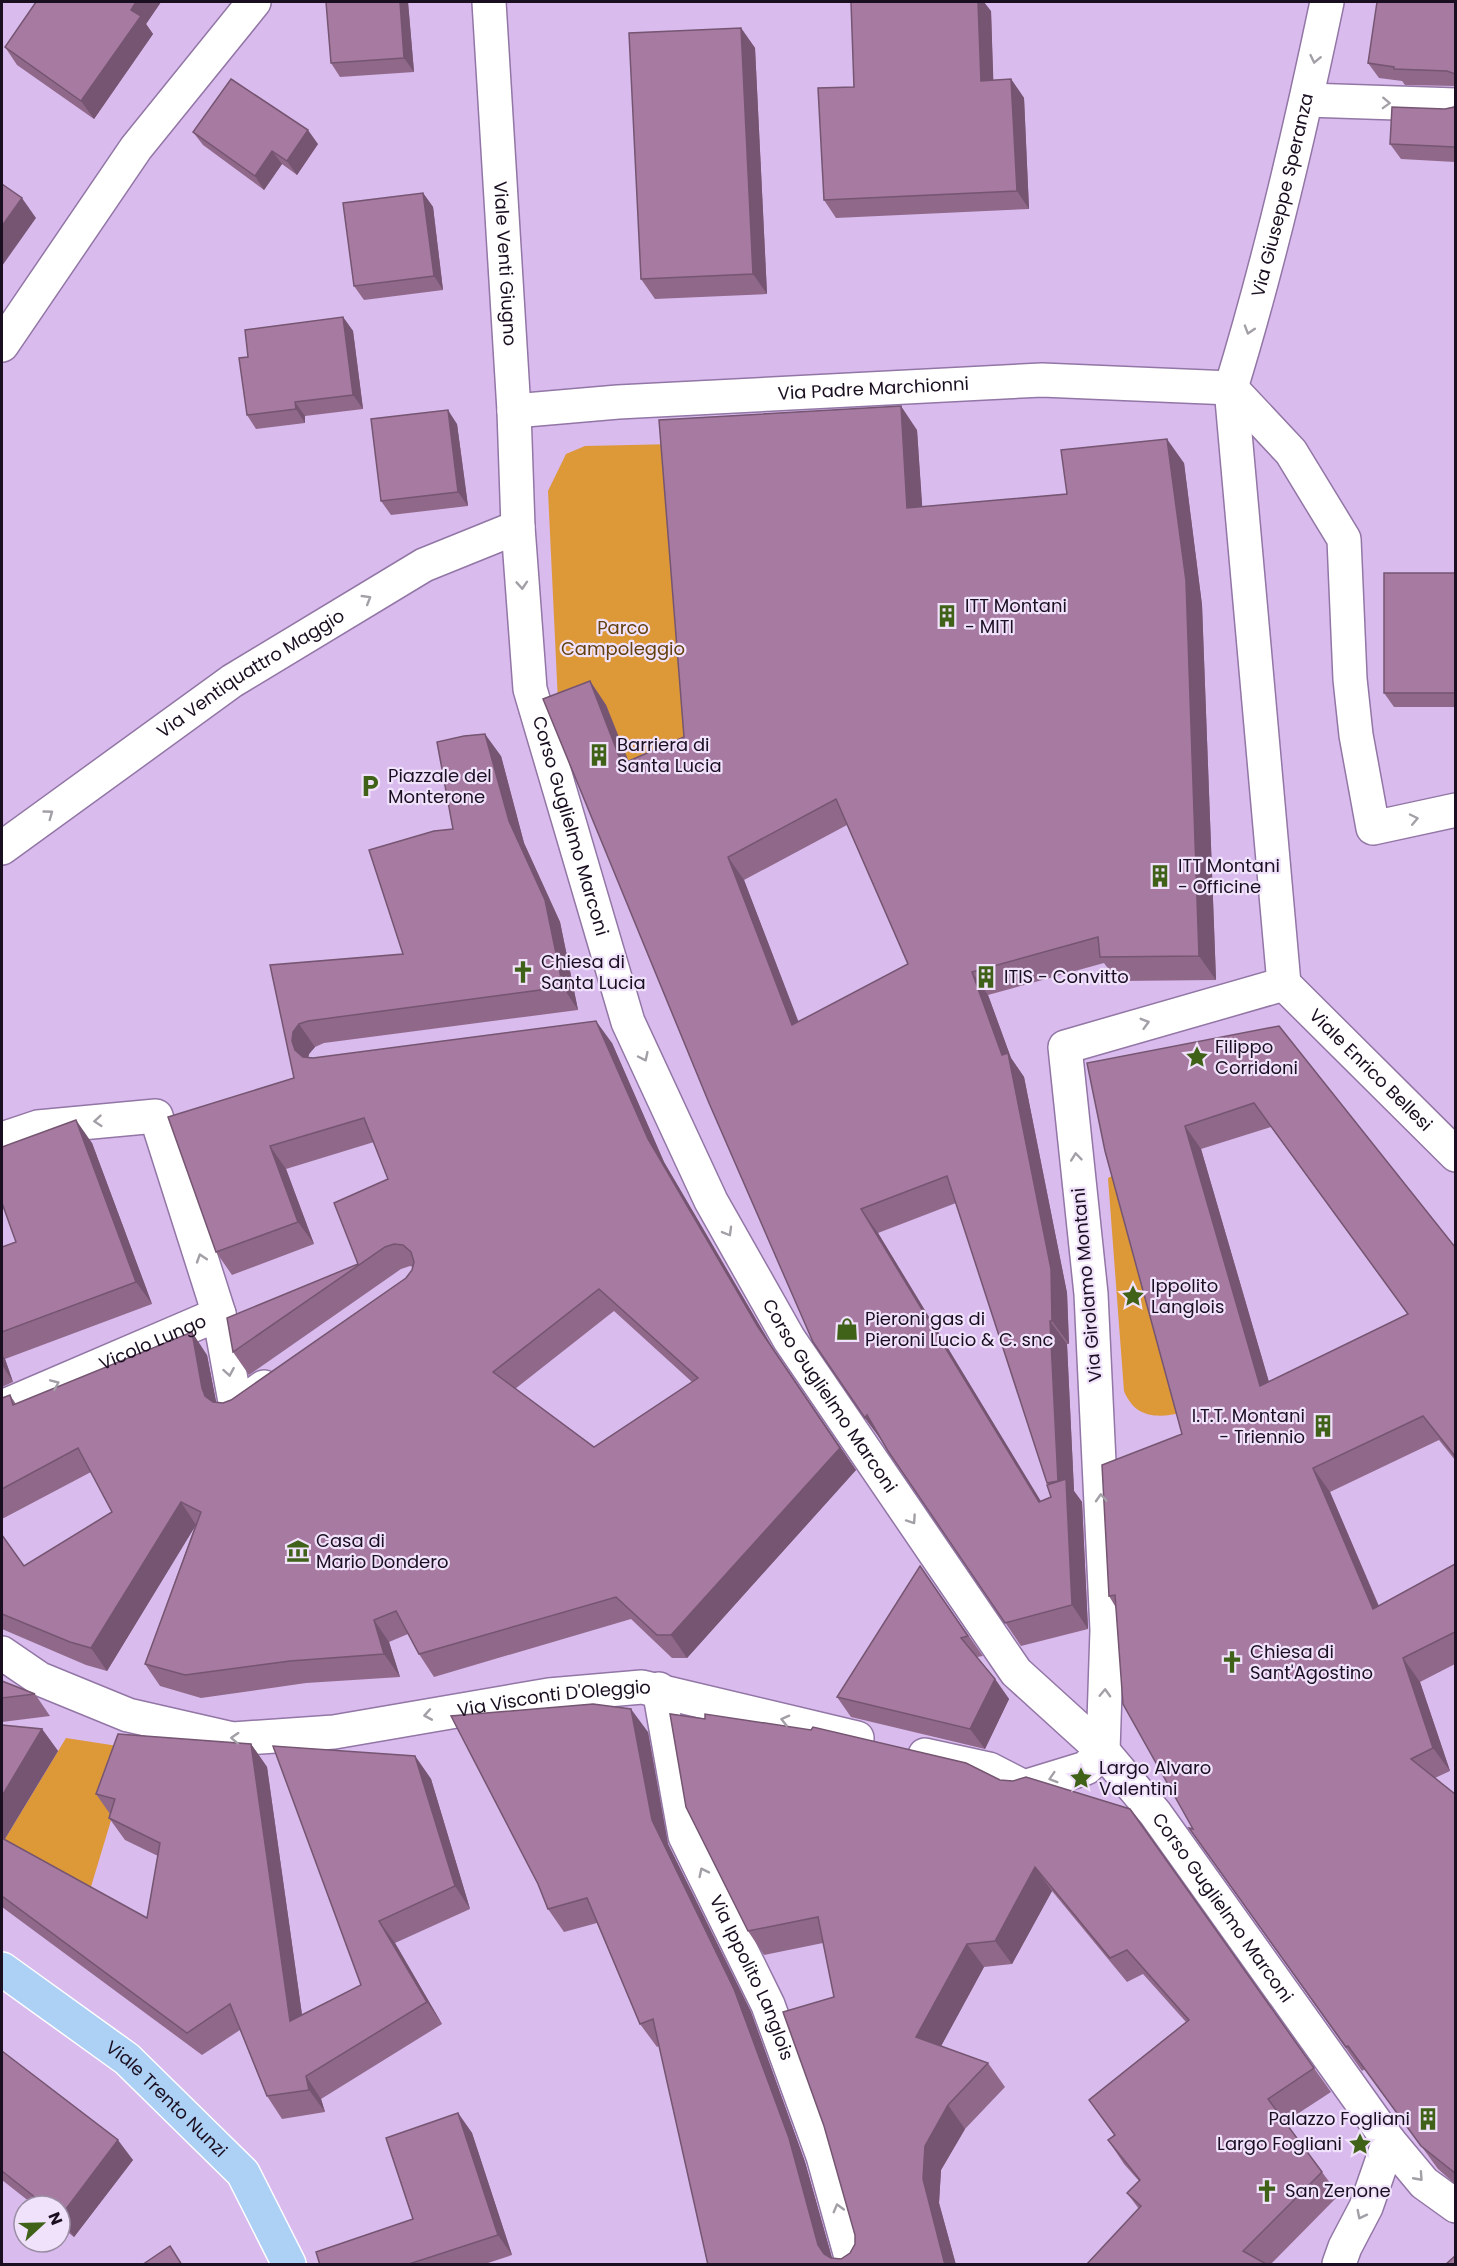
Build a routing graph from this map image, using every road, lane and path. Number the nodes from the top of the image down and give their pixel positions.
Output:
1 (254, 2) edge
2 (489, 2) edge
3 (1328, 2) edge
4 (1307, 100) junction
5 (1455, 105) edge
6 (2, 345) edge
7 (1231, 388) junction
8 (514, 411) junction
9 (518, 527) junction
10 (1455, 810) edge
11 (2, 848) edge
12 (1284, 984) junction
13 (628, 1022) junction
14 (595, 1027) edge
15 (2, 1139) edge
16 (1455, 1155) edge
17 (219, 1314) junction
18 (284, 1373) edge
19 (2, 1407) edge
20 (2, 1653) edge
21 (659, 1689) junction
22 (1103, 1751) junction
23 (2, 1969) edge
24 (1389, 2141) junction
25 (1455, 2206) edge
26 (1346, 2259) edge
27 (290, 2265) edge
28 (853, 2265) edge

1 - 6 street
2 - 8 street, Viale Venti Giugno
3 -> 4 street, Via Giuseppe Speranza
4 -> 5 street
4 -> 7 street, Via Giuseppe Speranza
7 - 8 street, Via Padre Marchionni
7 -> 10 street
7 - 12 street
8 - 9 street, Viale Venti Giugno
11 -> 9 street, Via Ventiquattro Maggio
9 -> 13 street, Corso Guglielmo Marconi
12 - 16 street, Viale Enrico Bellesi
22 -> 12 street, Via Girolamo Montani
13 - 14 street
13 -> 22 street, Corso Guglielmo Marconi
17 -> 15 street
17 -> 18 street, Vicolo Lungo
19 -> 17 street, Vicolo Lungo
21 -> 20 street, Via Visconti D'Oleggio
22 -> 21 street, Via Visconti D'Oleggio
28 -> 21 street, Via Ippolito Langlois
22 - 24 street, Corso Guglielmo Marconi
23 - 27 main road, Viale Trento Nunzi
24 -> 25 street, Corso Guglielmo Marconi
24 -> 26 street

